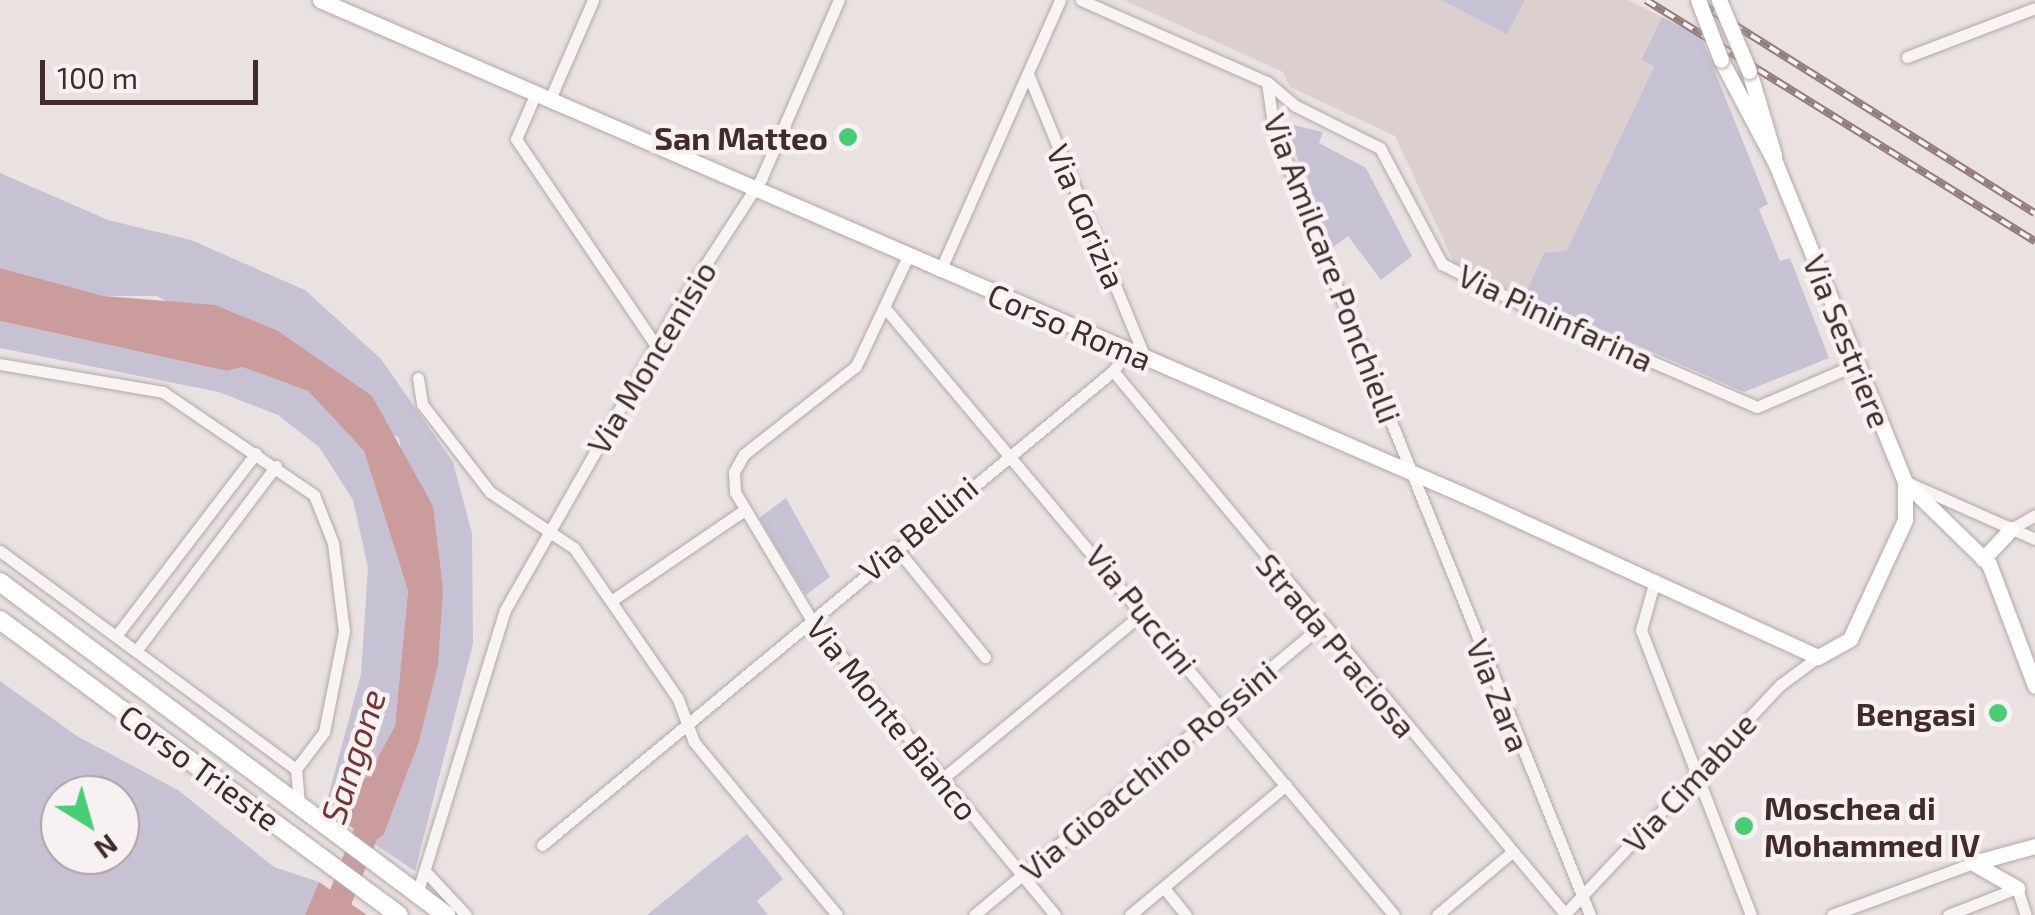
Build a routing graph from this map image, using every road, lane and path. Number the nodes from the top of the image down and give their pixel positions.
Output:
1 (320, 0) edge
2 (594, 0) edge
3 (838, 0) edge
4 (1060, 0) edge
5 (1082, 0) edge
6 (1698, 0) edge
7 (1719, 0) edge
8 (360, 8) edge
9 (2035, 8) edge
10 (1907, 57) dead end
11 (1028, 74) junction
12 (1267, 82) junction
13 (543, 96) junction
14 (1776, 164) junction
15 (753, 188) junction
16 (908, 256) junction
17 (940, 271) junction
18 (885, 308) junction
19 (656, 346) junction
20 (1128, 350) junction
21 (1144, 358) junction
22 (0, 364) edge
23 (1857, 364) junction
24 (1113, 371) junction
25 (418, 378) dead end
26 (1010, 450) junction
27 (256, 452) junction
28 (276, 466) junction
29 (1411, 474) junction
30 (1906, 482) junction
31 (744, 511) junction
32 (2035, 516) edge
33 (550, 527) junction
34 (2011, 528) junction
35 (2035, 539) edge
36 (896, 548) junction
37 (0, 551) edge
38 (1983, 559) junction
39 (1655, 580) junction
40 (0, 582) edge
41 (611, 601) junction
42 (1144, 612) junction
43 (811, 619) junction
44 (0, 620) edge
45 (1322, 626) junction
46 (116, 636) junction
47 (136, 651) junction
48 (986, 657) dead end
49 (1818, 657) junction
50 (2035, 686) edge
51 (1223, 708) junction
52 (690, 721) junction
53 (296, 768) junction
54 (1698, 775) junction
55 (942, 779) junction
56 (1286, 785) junction
57 (306, 808) junction
58 (542, 845) dead end
59 (2035, 846) edge
60 (1511, 853) junction
61 (2009, 853) junction
62 (1973, 863) junction
63 (426, 872) junction
64 (1022, 875) junction
65 (2035, 881) edge
66 (1164, 888) junction
67 (2017, 888) junction
68 (417, 894) junction
69 (1583, 896) junction
70 (1566, 914) edge
71 (399, 915) edge
72 (446, 915) edge
73 (466, 915) edge
74 (837, 915) edge
75 (974, 915) edge
76 (1055, 915) edge
77 (1130, 915) edge
78 (1186, 915) edge
79 (1394, 915) edge
80 (1437, 915) edge
81 (1590, 915) edge
82 (1751, 915) edge
83 (1832, 915) edge
84 (1948, 915) edge
85 (2026, 915) edge

1 - 8 street, Corso Roma
2 - 13 street
3 - 15 street, Via Moncenisio
4 - 11 street
5 - 12 street, Via Amilcare Ponchielli
6 - 14 street, Via Sestriere, bridge
7 - 14 street, Via Sestriere, bridge
8 - 13 street, Corso Roma
9 - 10 street
11 - 17 street
11 - 21 street, Via Gorizia
12 - 23 street, Via Pininfarina
12 - 29 street, Via Amilcare Ponchielli
13 - 15 street, Corso Roma
13 - 19 street
14 - 23 street, Via Sestriere
15 - 16 street, Corso Roma
15 - 19 street, Via Moncenisio
16 - 17 street, Corso Roma
16 - 18 street
17 - 20 street, Corso Roma
18 - 26 street, Via Puccini
18 - 31 street
19 - 33 street, Via Moncenisio
20 - 21 street, Corso Roma
20 - 24 street, Via Bellini
21 - 29 street, Corso Roma
22 - 27 street
23 - 30 street, Via Sestriere
24 - 26 street, Via Bellini
24 - 45 street, Strada Praciosa
25 - 33 street
26 - 36 street, Via Bellini
26 - 42 street, Via Puccini
27 - 28 street
27 - 46 street
28 - 47 street
28 - 53 street
29 - 39 street, Corso Roma
29 - 69 street, Via Zara
30 - 34 street
30 - 38 street
30 - 49 street, Via Sestriere
31 - 41 street
31 - 43 street, Via Monte Bianco
32 - 34 street
33 - 41 street
33 - 63 street, Via Moncenisio
34 - 35 street
34 - 38 street
36 - 43 street, Via Bellini
36 - 48 street
37 - 46 street, Corso Trieste
38 - 50 street
39 - 49 street, Corso Roma
39 - 54 street
40 - 57 main road, Corso Trieste
41 - 52 street
42 - 51 street, Via Puccini
42 - 55 street
43 - 52 street, Via Bellini
43 - 55 street, Via Monte Bianco
44 - 71 main road, Corso Trieste
45 - 51 street, Via Gioacchino Rossini
45 - 60 street, Strada Praciosa
46 - 47 street, Corso Trieste
47 - 53 street, Corso Trieste
49 - 54 street, Via Cimabue
51 - 56 street, Via Puccini
51 - 64 street, Via Gioacchino Rossini
52 - 58 street, Via Bellini
52 - 74 street
53 - 57 street, Corso Trieste
54 - 69 street, Via Cimabue
54 - 82 street
55 - 64 street, Via Monte Bianco
56 - 66 street
56 - 79 street, Via Puccini
57 - 68 main road, Corso Trieste
59 - 61 street
60 - 70 street, Strada Praciosa
60 - 80 street
61 - 62 street
61 - 67 street
62 - 67 street
62 - 83 street
63 - 68 street, Via Moncenisio
63 - 73 street
64 - 75 street, Via Gioacchino Rossini
64 - 76 street, Via Monte Bianco
65 - 67 street
66 - 77 street
66 - 78 street
67 - 84 street
67 - 85 street
68 - 72 main road, Corso Trieste
69 - 70 street, Via Cimabue
69 - 81 street, Via Zara

